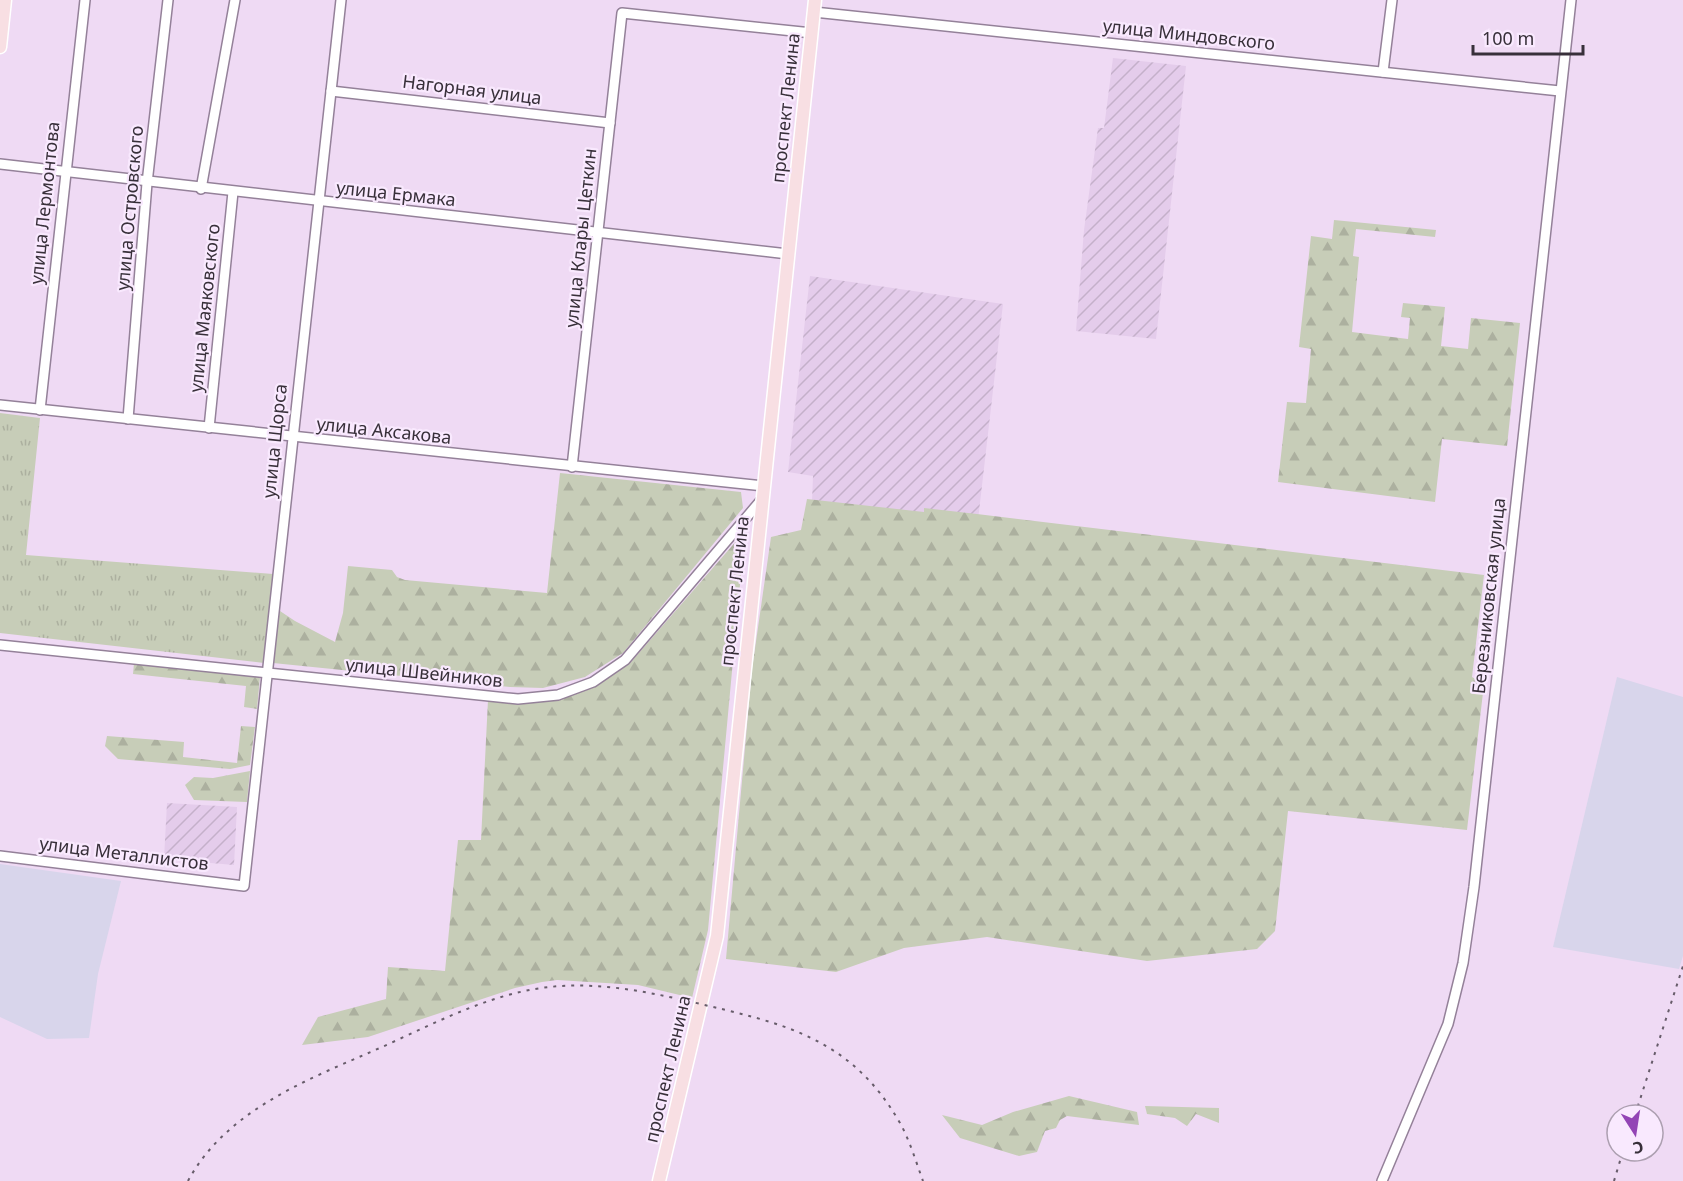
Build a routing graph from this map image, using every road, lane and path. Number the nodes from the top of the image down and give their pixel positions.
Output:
1 (5, 0) edge
2 (85, 0) edge
3 (168, 0) edge
4 (235, 0) edge
5 (341, 0) edge
6 (1392, 0) edge
7 (1570, 0) edge
8 (814, 6) edge
9 (812, 33) junction
10 (0, 47) edge
11 (1383, 72) junction
12 (331, 91) junction
13 (1560, 91) junction
14 (610, 123) junction
15 (0, 165) edge
16 (65, 173) junction
17 (147, 183) junction
18 (201, 189) junction
19 (233, 192) junction
20 (318, 202) junction
21 (598, 233) junction
22 (789, 254) junction
23 (0, 405) edge
24 (40, 410) junction
25 (128, 419) junction
26 (209, 428) junction
27 (292, 438) junction
28 (572, 467) junction
29 (764, 492) junction
30 (0, 645) edge
31 (267, 674) junction
32 (0, 856) edge
33 (244, 886) joint
34 (659, 1181) edge
35 (1382, 1181) edge

1 - 10 main road
2 - 16 street, улица Лермонтова
3 - 17 street, улица Островского
4 - 18 street
5 - 12 street, улица Щорса
6 - 11 street
7 - 13 street, Березниковская улица
8 - 9 main road, проспект Ленина
8 - 11 street, улица Миндовского
9 - 14 street, улица Клары Цеткин
9 - 22 main road, проспект Ленина
11 - 13 street, улица Миндовского
12 - 14 street, Нагорная улица
12 - 20 street, улица Щорса
13 - 35 street, Березниковская улица
14 - 21 street, улица Клары Цеткин
15 - 16 street, улица Ермака
16 - 17 street, улица Ермака
16 - 24 street, улица Лермонтова
17 - 18 street, улица Ермака
17 - 25 street, улица Островского
18 - 19 street, улица Ермака
19 - 20 street, улица Ермака
19 - 26 street, улица Маяковского
20 - 21 street, улица Ермака
20 - 27 street, улица Щорса
21 - 22 street, улица Ермака
21 - 28 street, улица Клары Цеткин
22 - 29 main road, проспект Ленина
23 - 24 street, улица Аксакова
24 - 25 street, улица Аксакова
25 - 26 street, улица Аксакова
26 - 27 street, улица Аксакова
27 - 28 street, улица Аксакова
27 - 31 street, улица Щорса
28 - 29 street, улица Аксакова
29 - 31 street, улица Швейников
29 - 34 main road, проспект Ленина
30 - 31 street, улица Швейников
31 - 33 street, улица Щорса
32 - 33 street, улица Металлистов

